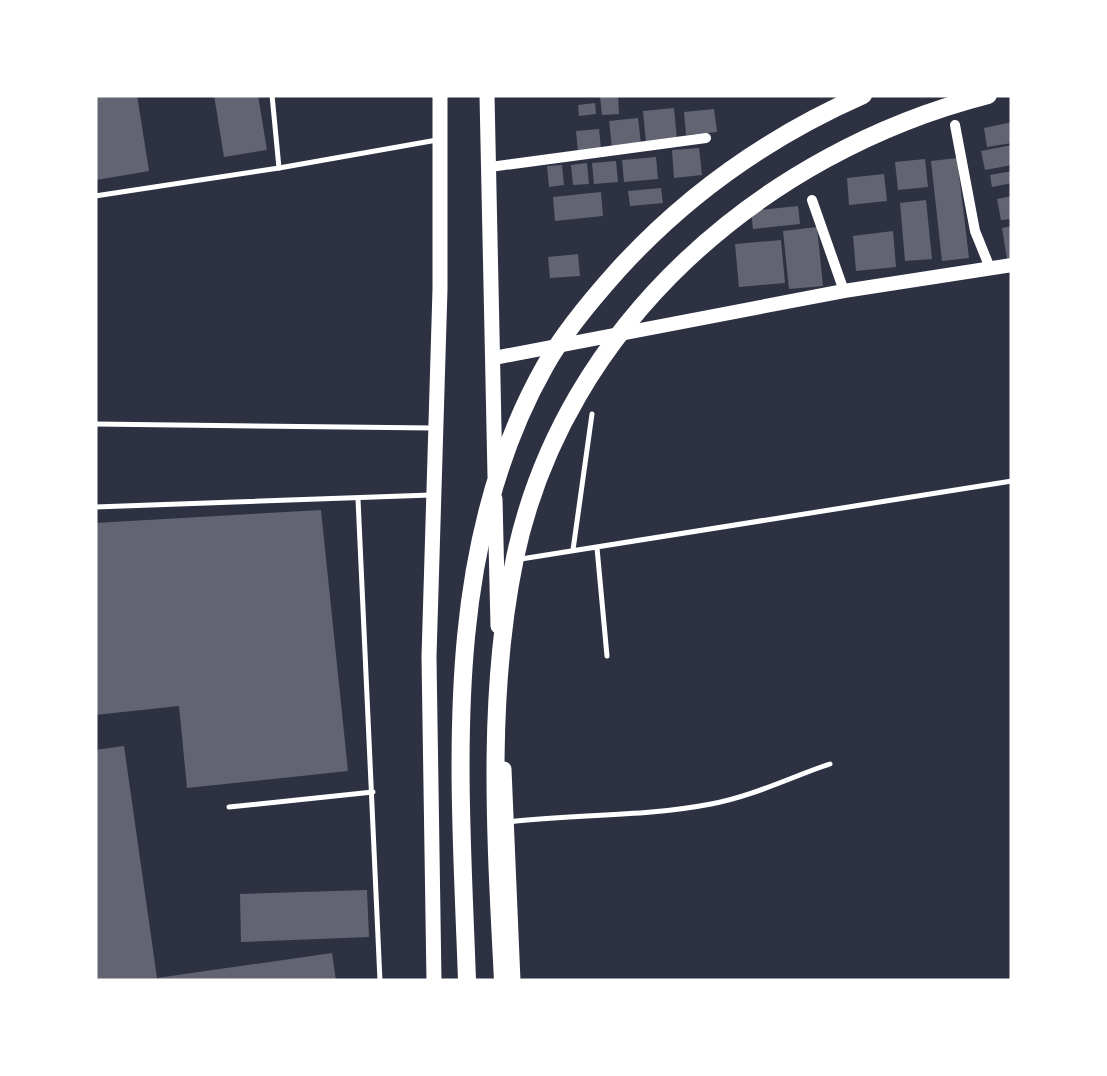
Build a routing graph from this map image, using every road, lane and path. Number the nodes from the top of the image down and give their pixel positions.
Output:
1 (272, 95) edge
2 (440, 95) edge
3 (488, 95) edge
4 (863, 95) edge
5 (988, 95) edge
6 (954, 125) dead end
7 (706, 138) dead end
8 (439, 140) junction
9 (279, 168) junction
10 (490, 168) junction
11 (95, 196) edge
12 (812, 200) dead end
13 (1012, 265) edge
14 (990, 268) junction
15 (844, 291) junction
16 (494, 358) junction
17 (592, 414) dead end
18 (95, 424) edge
19 (436, 428) junction
20 (1012, 481) edge
21 (432, 494) junction
22 (358, 499) junction
23 (95, 507) edge
24 (597, 548) junction
25 (572, 550) junction
26 (495, 562) junction
27 (608, 656) dead end
28 (830, 764) dead end
29 (373, 792) junction
30 (230, 808) dead end
31 (506, 822) junction
32 (380, 981) edge
33 (434, 981) edge
34 (467, 981) edge
35 (503, 981) edge
36 (513, 981) edge

1 - 9 lane
2 - 8 highway
3 - 10 highway
4 - 34 highway
5 - 35 highway
6 - 14 street
7 - 10 street
8 - 9 lane
8 - 19 highway
9 - 11 lane
10 - 16 highway
12 - 15 street
13 - 14 main road
14 - 15 main road
15 - 16 main road
16 - 26 highway
17 - 25 lane
18 - 19 lane
19 - 21 highway
20 - 24 lane
21 - 22 lane
21 - 33 highway
22 - 23 lane
22 - 29 lane
24 - 25 lane
24 - 27 lane
25 - 26 lane
26 - 31 highway
28 - 31 lane
29 - 30 lane
29 - 32 lane
31 - 36 highway

